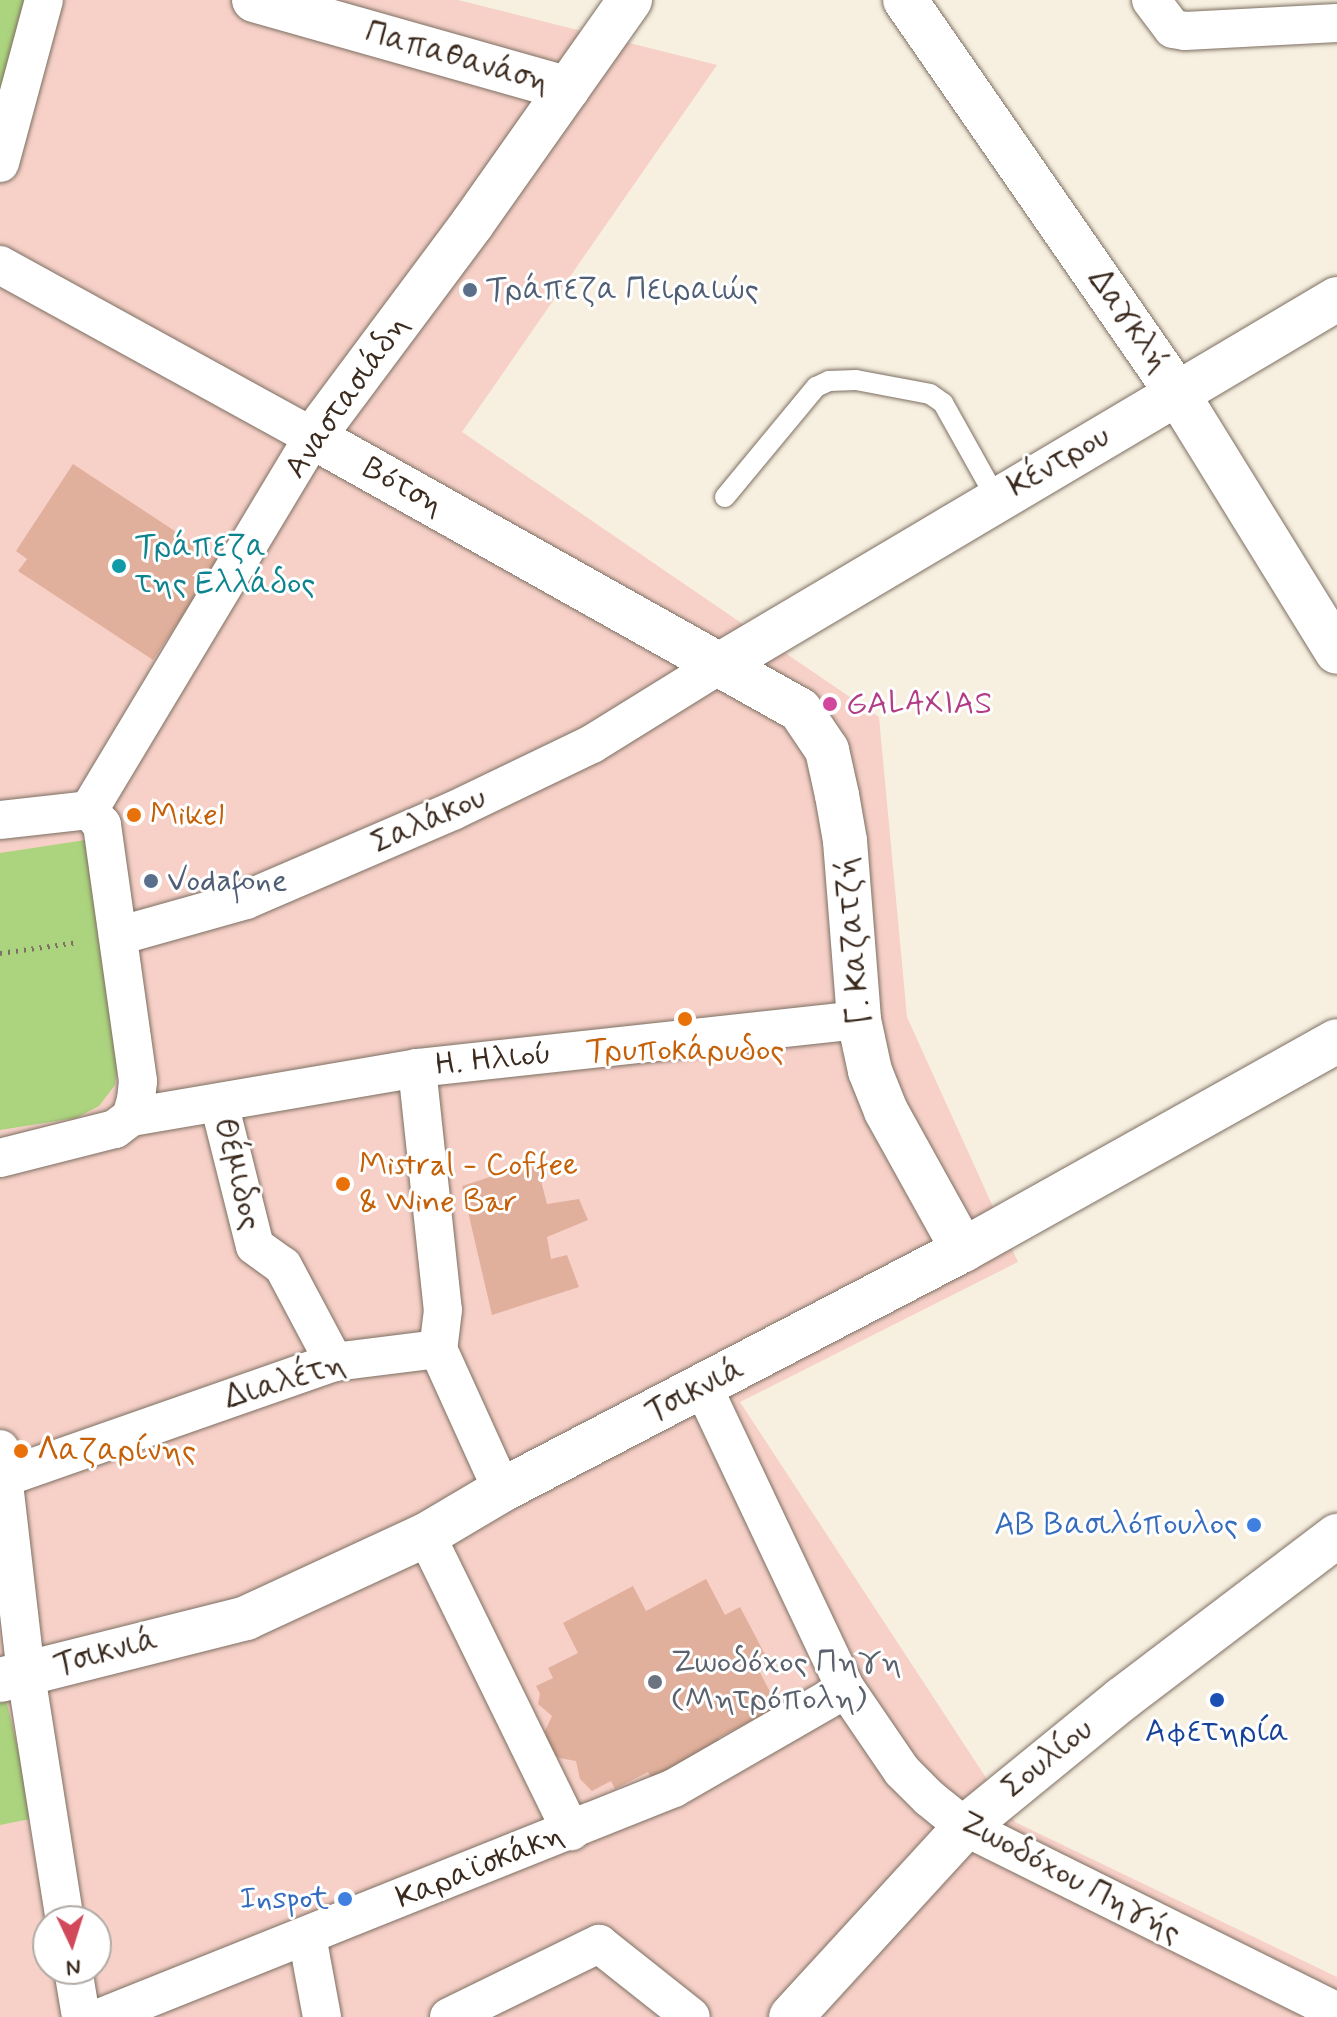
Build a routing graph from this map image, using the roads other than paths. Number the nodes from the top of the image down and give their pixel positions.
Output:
1 (44, 0) edge
2 (254, 0) edge
3 (630, 0) edge
4 (905, 0) edge
5 (1151, 0) edge
6 (1337, 23) edge
7 (568, 89) junction
8 (0, 163) edge
9 (0, 265) edge
10 (1337, 299) edge
11 (1177, 393) junction
12 (313, 437) junction
13 (725, 497) dead end
14 (996, 498) junction
15 (1337, 652) edge
16 (721, 664) junction
17 (89, 810) junction
18 (0, 820) edge
19 (118, 936) junction
20 (859, 1020) junction
21 (1337, 1041) edge
22 (417, 1068) junction
23 (219, 1103) junction
24 (131, 1117) junction
25 (0, 1158) edge
26 (963, 1250) junction
27 (438, 1349) junction
28 (334, 1362) junction
29 (703, 1387) junction
30 (2, 1469) edge
31 (502, 1490) junction
32 (426, 1535) junction
33 (1337, 1536) edge
34 (13, 1678) edge
35 (846, 1689) junction
36 (965, 1827) junction
37 (571, 1831) junction
38 (62, 1905) edge
39 (307, 1936) junction
40 (76, 1985) edge
41 (1337, 2012) edge
42 (81, 2017) edge
43 (102, 2017) edge
44 (322, 2017) edge
45 (449, 2017) edge
46 (691, 2017) edge
47 (791, 2017) edge

1 - 8 street
2 - 7 street, Παπαθανάση
3 - 7 street, Αναστασιάδη
4 - 11 street, Δαγκλή
5 - 6 street
7 - 12 street, Αναστασιάδη
9 - 12 street, Βότση
10 - 11 street, Κέντρου
11 - 14 street, Κέντρου
11 - 15 street, Δαγκλή
12 - 16 street, Βότση
12 - 17 street, Αναστασιάδη
13 - 14 lane
14 - 16 street, Κέντρου
16 - 19 street, Σαλάκου
16 - 20 street, Γ. Καζατζή
17 - 18 street
17 - 19 street
19 - 24 street
20 - 22 street, Η. Ηλιού
20 - 26 street, Γ. Καζατζή
21 - 26 street, Τσικνιά
22 - 23 street, Η. Ηλιού
22 - 27 street
23 - 24 street, Η. Ηλιού
23 - 28 street, Θέμιδος
24 - 25 street, Η. Ηλιού
26 - 29 street, Τσικνιά
27 - 28 street, Διαλέτη
27 - 31 street
28 - 30 street, Διαλέτη
29 - 31 street, Τσικνιά
29 - 35 street, Ζωοδόχου Πηγής
30 - 34 street
31 - 32 street, Τσικνιά
32 - 34 street, Τσικνιά
32 - 37 street
33 - 36 street, Σουλίου
34 - 38 street
35 - 36 street, Ζωοδόχου Πηγής
35 - 37 street, Καραϊσκάκη
36 - 41 street, Ζωοδόχου Πηγής
36 - 47 street, Σουλίου
37 - 39 street, Καραϊσκάκη
39 - 43 street, Καραϊσκάκη
39 - 44 street
40 - 42 street
45 - 46 street

